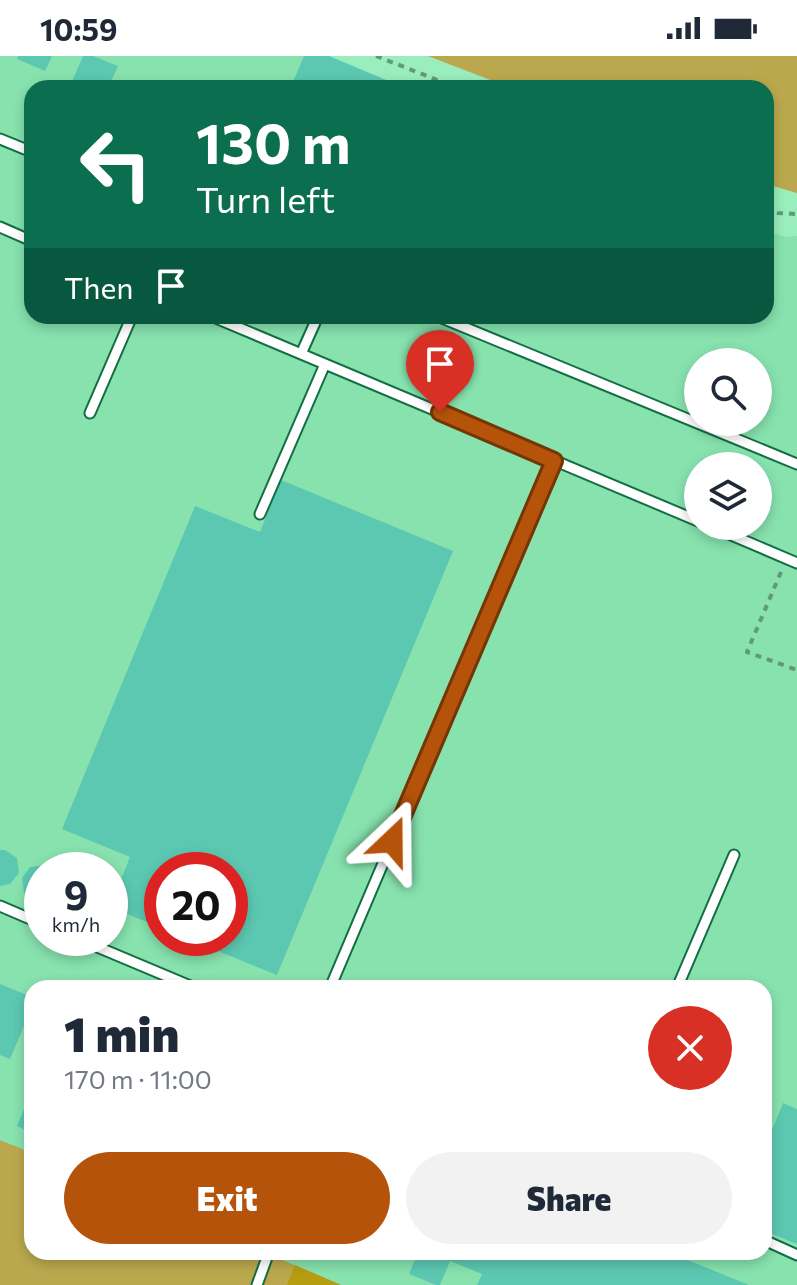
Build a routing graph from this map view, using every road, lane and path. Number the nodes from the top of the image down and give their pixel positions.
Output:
1 (376, 56) edge
2 (438, 80) edge
3 (0, 139) edge
4 (24, 149) edge
5 (774, 211) edge
6 (797, 214) edge
7 (0, 227) edge
8 (24, 238) edge
9 (129, 324) edge
10 (230, 324) edge
11 (314, 324) edge
12 (456, 324) edge
13 (301, 354) junction
14 (325, 364) junction
15 (90, 413) dead end
16 (554, 461) junction
17 (797, 464) edge
18 (260, 514) dead end
19 (684, 515) edge
20 (743, 540) edge
21 (786, 558) junction
22 (797, 563) edge
23 (797, 670) edge
24 (734, 855) dead end
25 (0, 906) edge
26 (24, 916) edge
27 (119, 956) edge
28 (176, 980) edge
29 (333, 980) edge
30 (680, 980) edge
31 (772, 1244) edge
32 (797, 1255) edge
33 (266, 1260) edge
34 (257, 1285) edge

1 - 2 path
3 - 4 lane
5 - 6 path
7 - 8 lane
9 - 15 lane
10 - 13 lane
11 - 13 lane
12 - 17 lane
13 - 14 lane
14 - 16 lane
14 - 18 lane
16 - 19 lane
16 - 29 lane
20 - 21 lane
21 - 22 lane
21 - 23 path
24 - 30 lane
25 - 26 lane
27 - 28 lane
31 - 32 lane
33 - 34 lane

